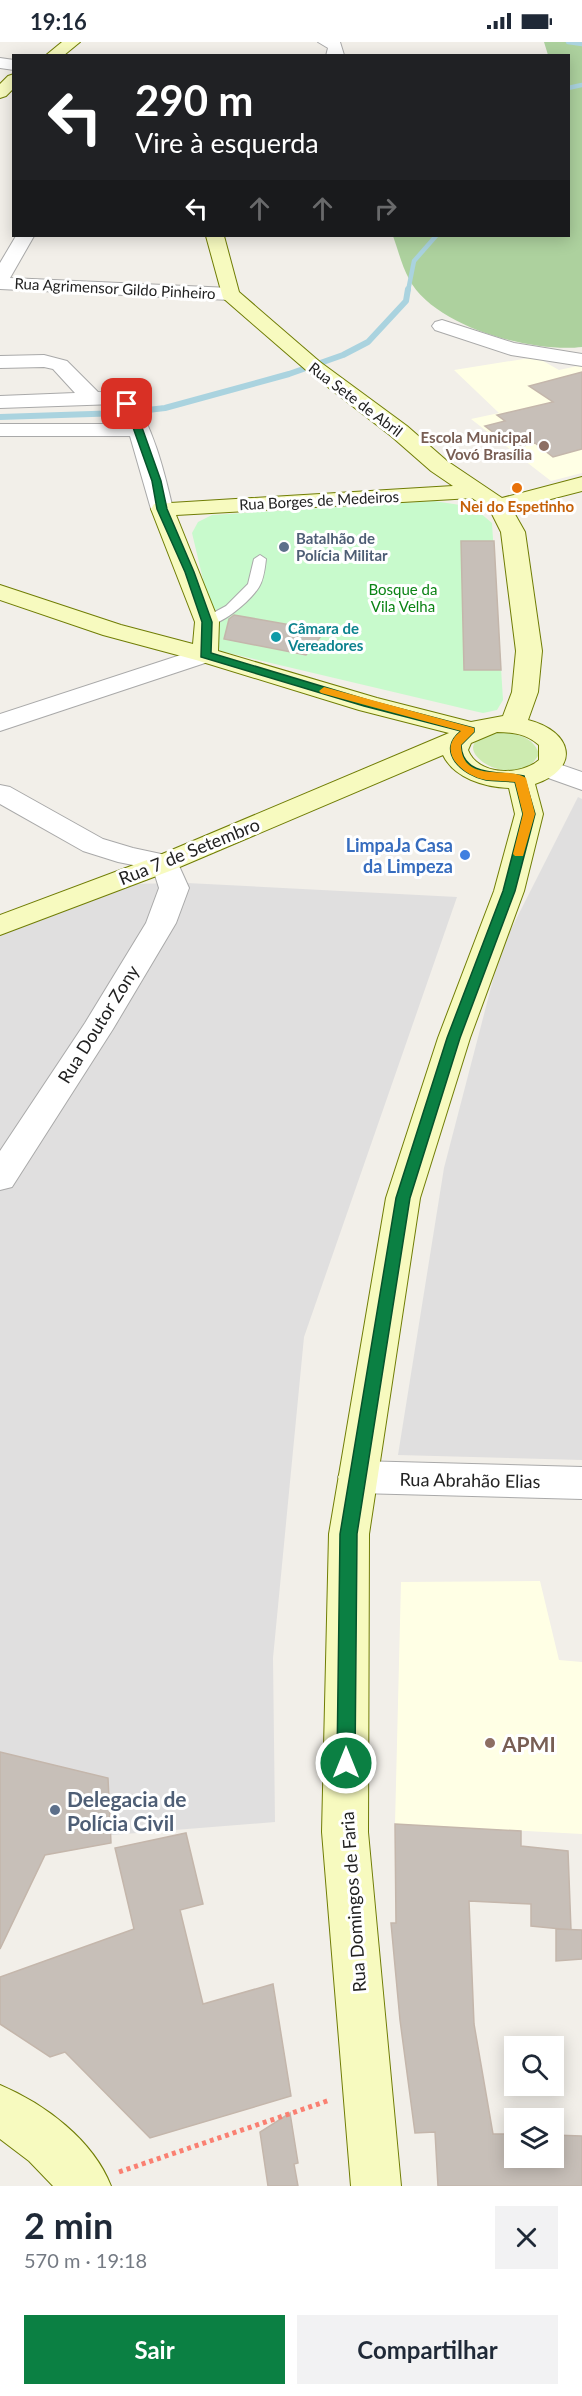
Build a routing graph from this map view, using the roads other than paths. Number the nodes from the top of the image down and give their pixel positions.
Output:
1 (72, 42) edge
2 (326, 42) edge
3 (55, 54) edge
4 (336, 54) edge
5 (12, 82) edge
6 (0, 93) edge
7 (25, 237) edge
8 (215, 237) edge
9 (0, 281) edge
10 (230, 294) junction
11 (442, 326) dead end
12 (582, 360) edge
13 (0, 362) edge
14 (93, 399) junction
15 (0, 402) edge
16 (133, 418) junction
17 (0, 430) edge
18 (582, 484) edge
19 (476, 491) junction
20 (499, 506) junction
21 (162, 509) junction
22 (260, 559) dead end
23 (0, 592) edge
24 (207, 622) junction
25 (205, 655) junction
26 (0, 723) edge
27 (513, 724) junction
28 (464, 743) junction
29 (533, 773) junction
30 (582, 782) edge
31 (0, 793) edge
32 (165, 863) junction
33 (0, 926) edge
34 (0, 1178) edge
35 (358, 1478) junction
36 (582, 1483) edge
37 (0, 2110) edge
38 (85, 2185) edge
39 (376, 2186) edge

1 - 3 main road
2 - 4 street
5 - 6 main road
7 - 9 street
8 - 10 main road
9 - 10 street, Rua Agrimensor Gildo Pinheiro
10 - 19 main road, Rua Sete de Abril
11 - 12 street
13 - 14 street
14 - 15 street
14 - 16 street
16 - 17 street
16 - 21 street
18 - 20 main road
19 - 20 main road, Rua Sete de Abril
19 - 21 main road, Rua Borges de Medeiros
20 - 27 main road, Rua Sete de Abril
21 - 24 main road
22 - 24 lane
23 - 25 main road
24 - 25 main road
25 - 26 street
25 - 28 main road
27 - 28 main road, Rua 7 de Setembro
27 - 29 main road
28 - 29 main road
28 - 32 main road, Rua 7 de Setembro
29 - 30 street
29 - 35 main road, Rua Domingos de Faria
31 - 32 street
32 - 33 main road, Rua 7 de Setembro
32 - 34 street, Rua Doutor Zony
35 - 36 street, Rua Abrahão Elias
35 - 39 main road, Rua Domingos de Faria
37 - 38 main road

